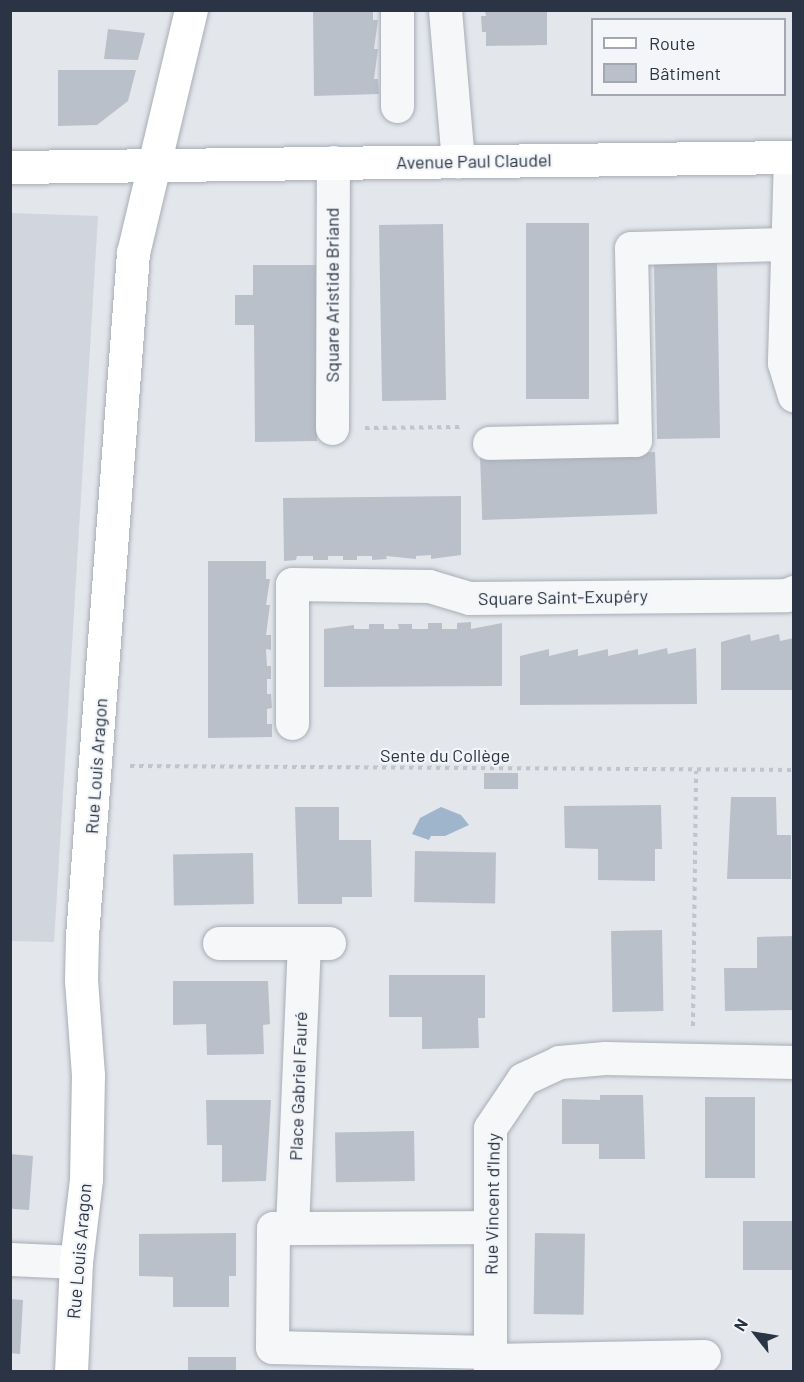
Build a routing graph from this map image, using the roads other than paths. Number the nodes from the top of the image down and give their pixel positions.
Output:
1 (191, 10) edge
2 (397, 20) edge
3 (445, 20) edge
4 (398, 106) dead end
5 (792, 157) edge
6 (458, 161) junction
7 (333, 162) junction
8 (155, 164) junction
9 (10, 167) edge
10 (786, 244) junction
11 (794, 396) edge
12 (332, 428) road end
13 (489, 444) road end
14 (794, 592) edge
15 (292, 723) dead end
16 (219, 943) dead end
17 (794, 1062) edge
18 (490, 1227) junction
19 (292, 1228) junction
20 (10, 1259) edge
21 (76, 1262) junction
22 (704, 1356) dead end
23 (272, 1359) edge
24 (490, 1361) edge
25 (71, 1371) edge

1 - 8 street, Rue Louis Aragon
2 - 3 street
2 - 4 street
3 - 6 street
5 - 6 street, Avenue Paul Claudel
5 - 10 street
6 - 7 street, Avenue Paul Claudel
7 - 8 street, Avenue Paul Claudel
7 - 12 street, Square Aristide Briand
8 - 9 street, Avenue Paul Claudel
8 - 21 street, Rue Louis Aragon
10 - 11 street
10 - 13 street
14 - 15 street, Square Saint-Exupéry
16 - 19 street, Place Gabriel Fauré
17 - 18 street, Rue Vincent d'Indy
18 - 19 street
18 - 24 street, Rue Vincent d'Indy
19 - 23 street
20 - 21 street
21 - 25 street, Rue Louis Aragon
22 - 24 street
23 - 24 street

